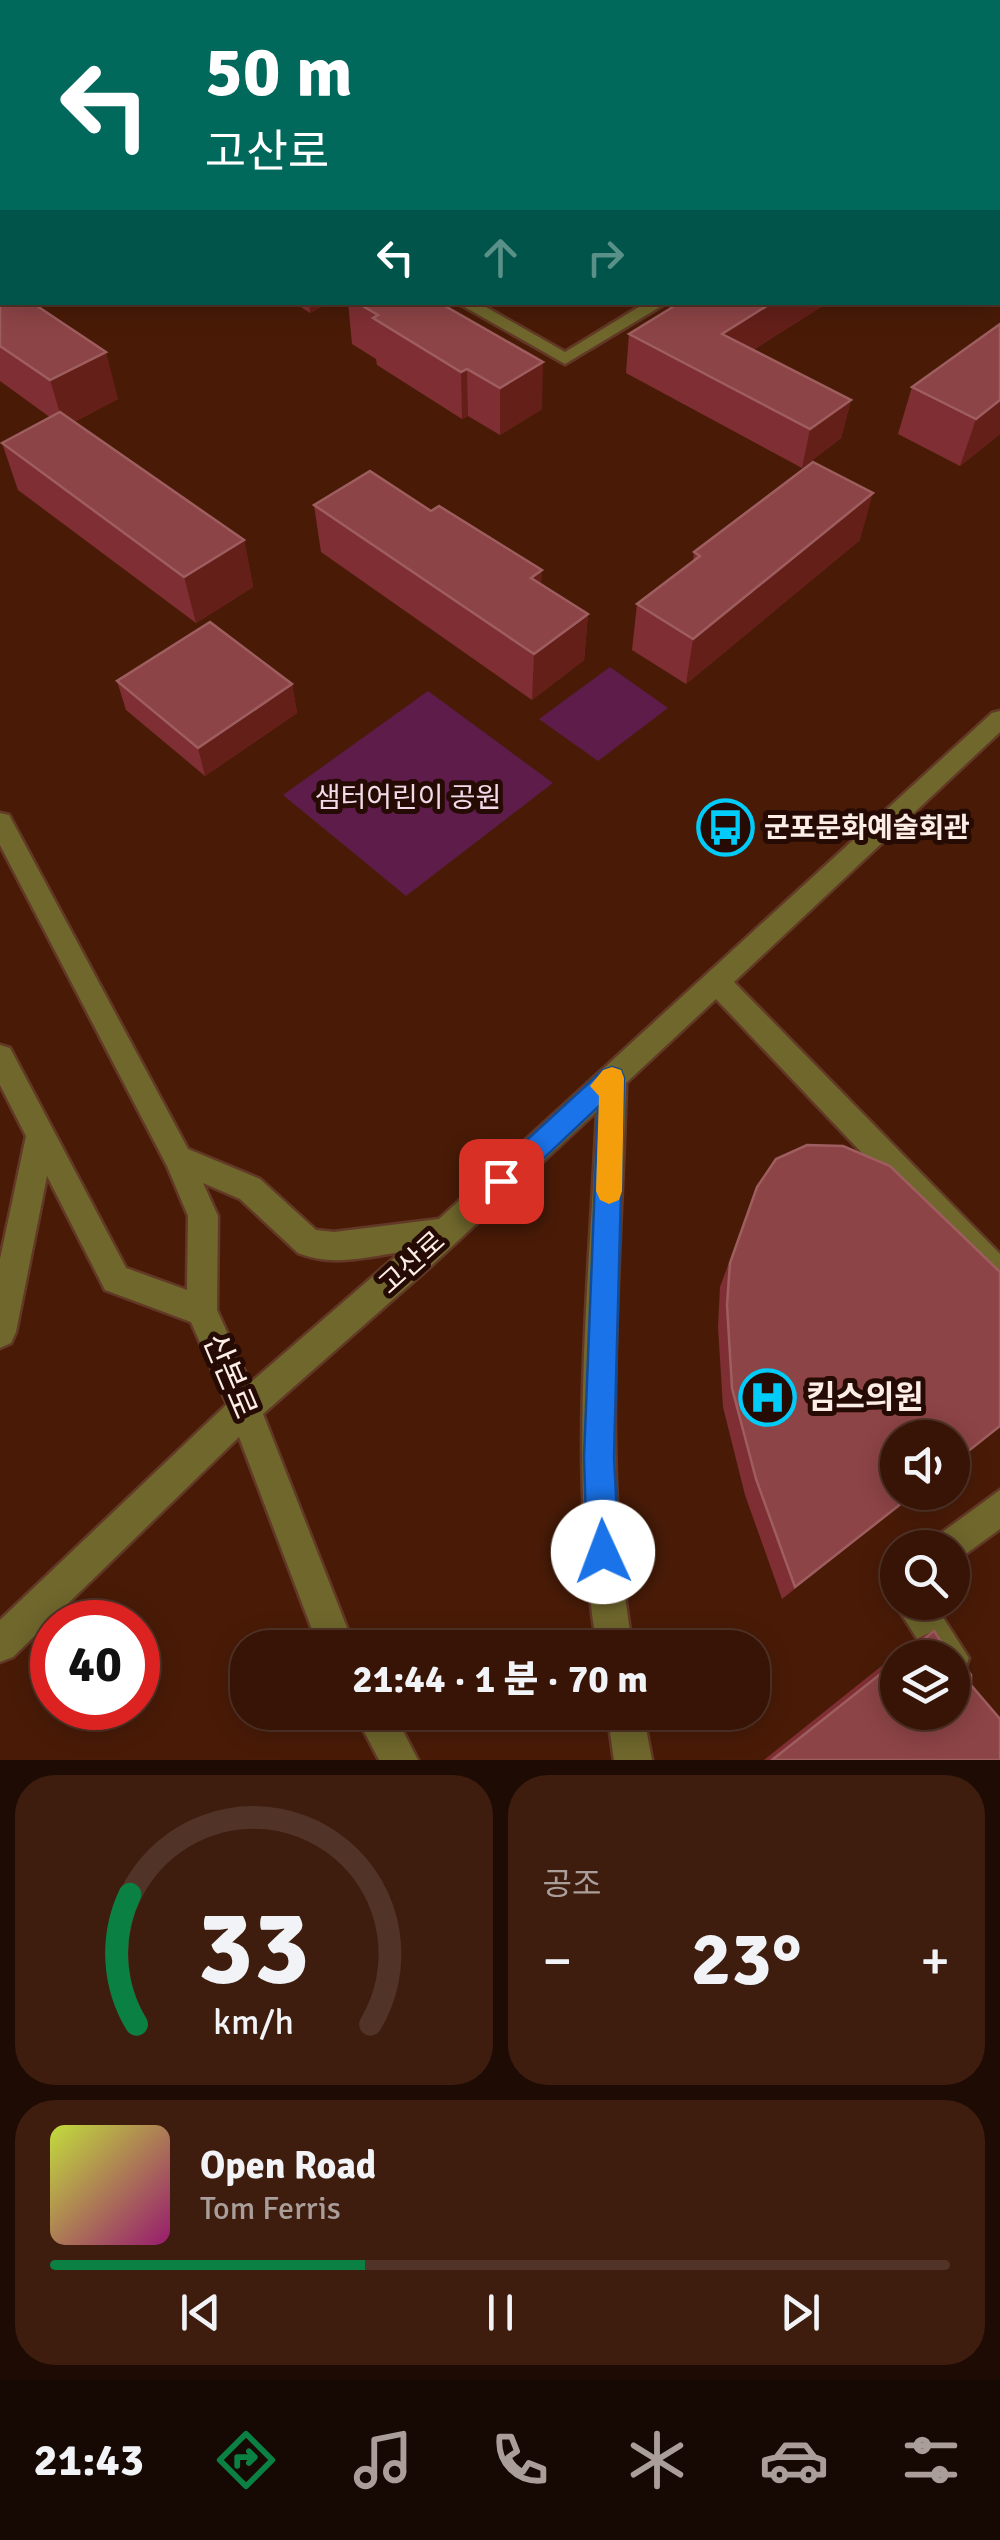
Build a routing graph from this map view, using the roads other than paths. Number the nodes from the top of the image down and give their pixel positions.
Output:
1 (469, 305) edge
2 (655, 305) edge
3 (1000, 718) edge
4 (0, 822) edge
5 (716, 982) junction
6 (0, 1057) edge
7 (612, 1078) junction
8 (40, 1135) junction
9 (178, 1158) junction
10 (446, 1232) junction
11 (1000, 1276) edge
12 (202, 1311) junction
13 (0, 1332) edge
14 (245, 1409) junction
15 (1000, 1507) edge
16 (970, 1531) edge
17 (330, 1630) edge
18 (611, 1630) edge
19 (0, 1644) edge
20 (382, 1730) edge
21 (628, 1730) edge
22 (399, 1760) edge
23 (633, 1760) edge

1 - 2 street
3 - 5 street, 고산로
4 - 9 street
5 - 7 street, 고산로
5 - 11 street
6 - 8 street, 산본로
7 - 10 street, 고산로
7 - 18 street
8 - 12 street, 산본로
8 - 13 street
9 - 10 street
9 - 12 street
10 - 14 street, 고산로
12 - 14 street, 산본로
14 - 17 street, 산본로
14 - 19 street, 고산로
15 - 16 street
20 - 22 street
21 - 23 street

